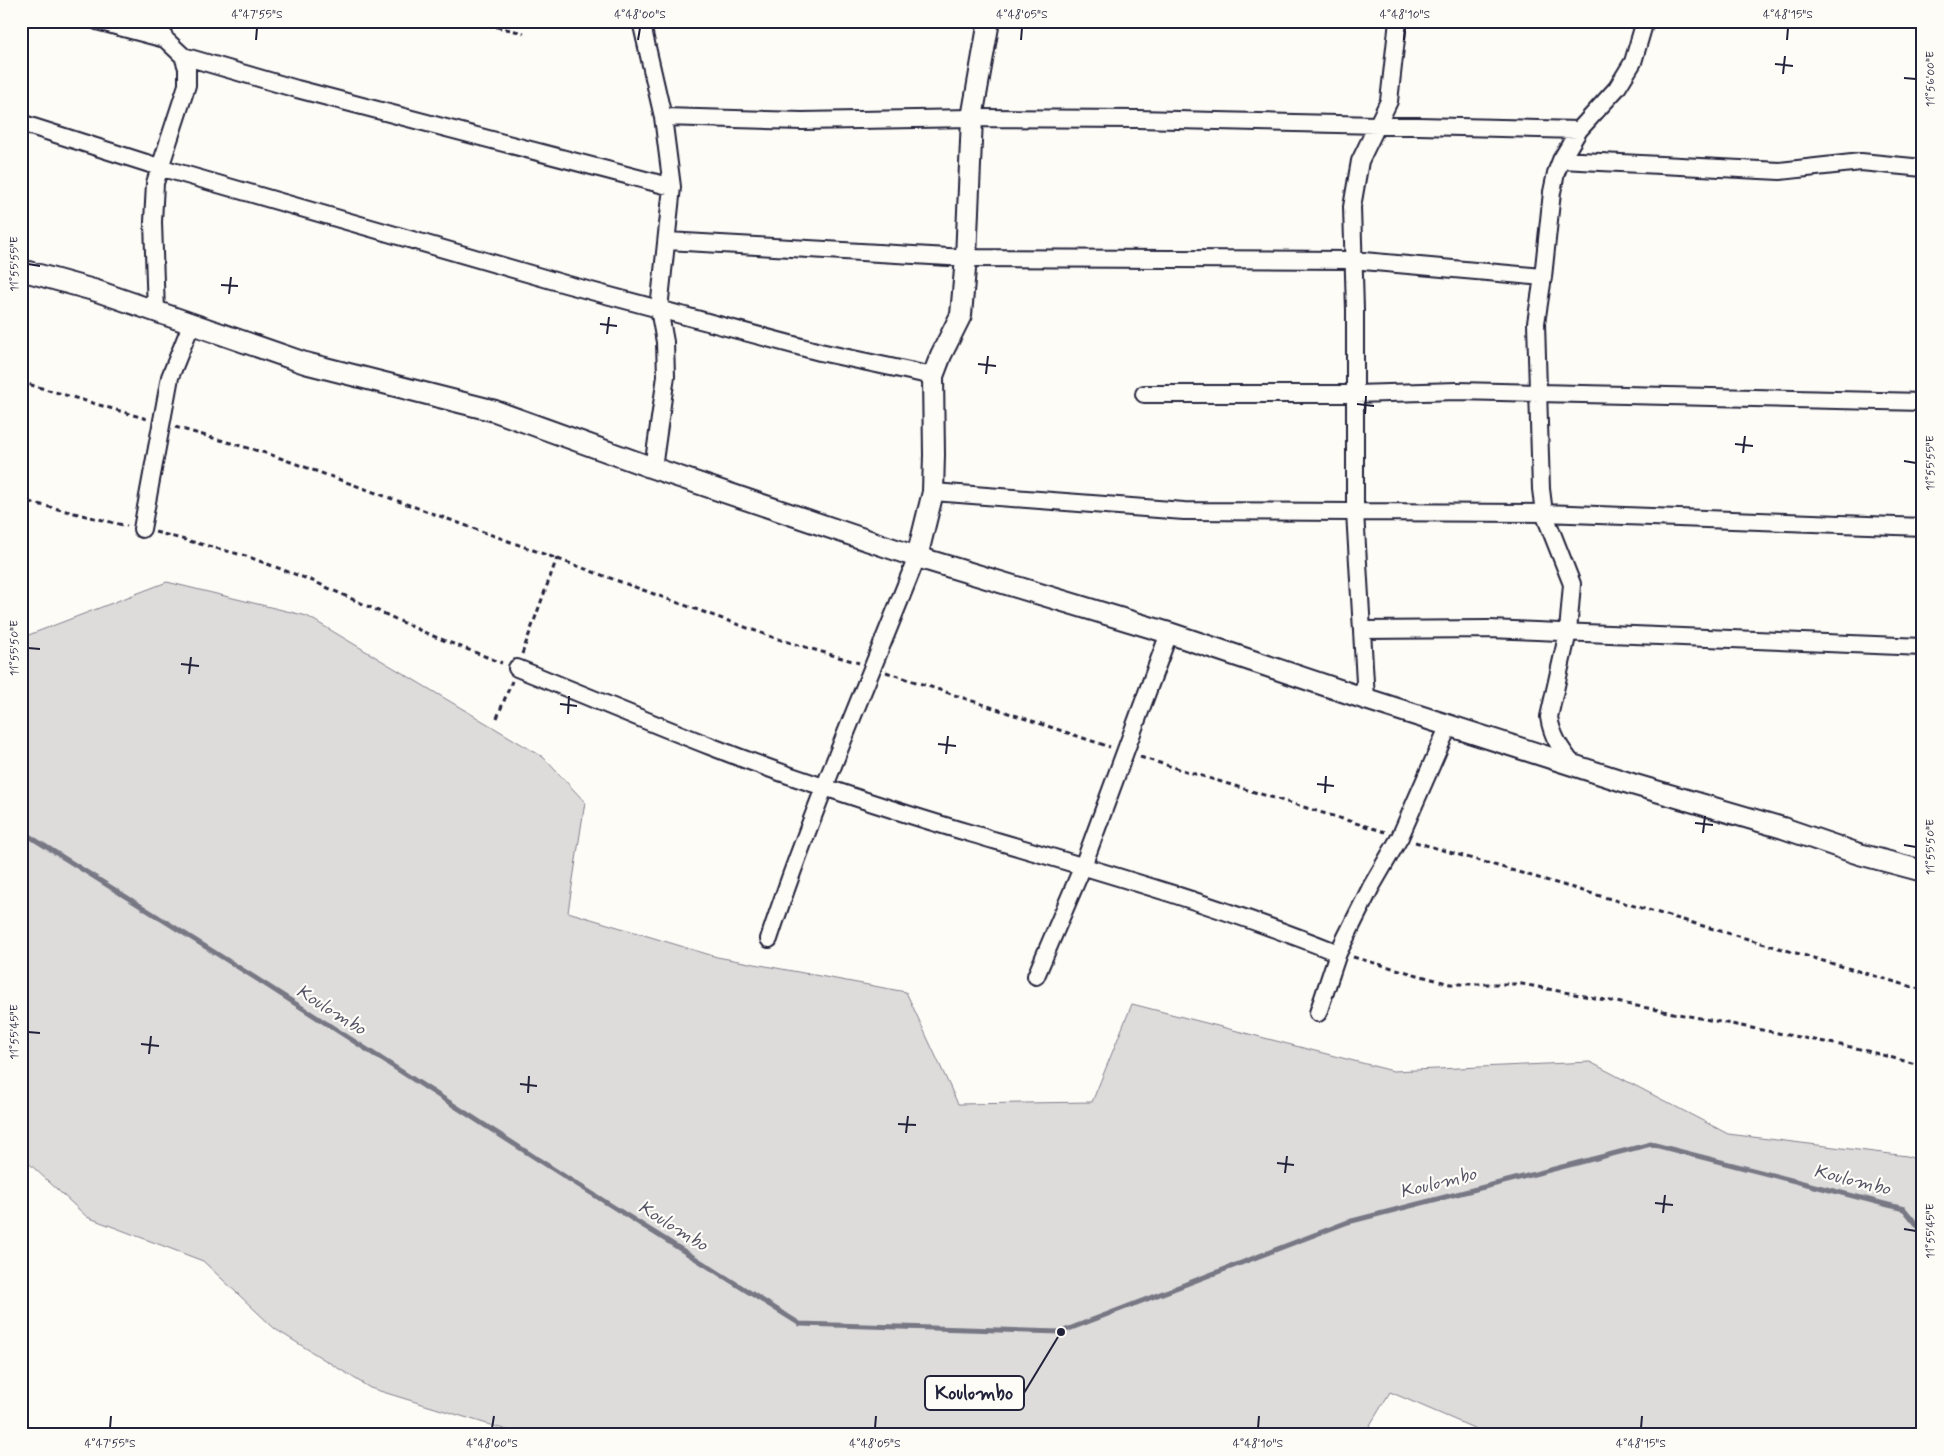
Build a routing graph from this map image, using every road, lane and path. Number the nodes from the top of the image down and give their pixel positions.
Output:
1 (97, 21) edge
2 (158, 21) edge
3 (470, 21) edge
4 (641, 21) edge
5 (989, 21) edge
6 (1398, 21) edge
7 (1645, 21) edge
8 (524, 33) dead end
9 (165, 39) junction
10 (183, 56) junction
11 (663, 118) junction
12 (972, 118) junction
13 (21, 124) edge
14 (1377, 125) junction
15 (1578, 130) junction
16 (1561, 160) junction
17 (160, 167) junction
18 (1923, 168) edge
19 (672, 187) junction
20 (667, 242) junction
21 (966, 258) junction
22 (1352, 260) junction
23 (21, 270) edge
24 (1543, 277) junction
25 (659, 309) junction
26 (156, 312) junction
27 (191, 325) junction
28 (933, 376) junction
29 (21, 382) edge
30 (1538, 393) junction
31 (1144, 394) dead end
32 (1355, 394) junction
33 (1923, 402) edge
34 (161, 423) junction
35 (653, 468) junction
36 (933, 492) junction
37 (21, 500) edge
38 (1355, 512) junction
39 (1544, 513) junction
40 (1923, 527) edge
41 (142, 529) junction
42 (917, 557) junction
43 (557, 558) junction
44 (1362, 630) junction
45 (1568, 632) junction
46 (1169, 633) junction
47 (1923, 647) edge
48 (873, 667) junction
49 (517, 668) junction
50 (1366, 699) junction
51 (497, 718) dead end
52 (1449, 725) junction
53 (1124, 752) junction
54 (1573, 765) junction
55 (824, 787) junction
56 (1400, 837) junction
57 (1083, 866) junction
58 (1923, 871) edge
59 (769, 939) dead end
60 (1338, 953) junction
61 (1036, 976) dead end
62 (1923, 990) edge
63 (1318, 1013) dead end
64 (1923, 1066) edge

1 - 9 street
2 - 9 street
3 - 8 path
4 - 11 street
5 - 12 street
6 - 14 street
7 - 15 street
9 - 10 street
10 - 17 street
10 - 19 street
11 - 12 street
11 - 19 street
12 - 14 street
12 - 21 street
13 - 17 street
14 - 15 street
14 - 22 street
15 - 16 street
16 - 18 street
16 - 24 street
17 - 25 street
17 - 26 street
19 - 20 street
20 - 21 street
20 - 25 street
21 - 22 street
21 - 28 street
22 - 24 street
22 - 32 street
23 - 26 street
24 - 30 street
25 - 28 street
25 - 35 street
26 - 27 street
27 - 34 street
27 - 35 street
28 - 36 street
29 - 34 path
30 - 32 street
30 - 33 street
30 - 39 street
31 - 32 street
32 - 38 street
34 - 41 street
34 - 43 path
35 - 42 street
36 - 38 street
36 - 42 street
37 - 41 path
38 - 39 street
38 - 44 street
39 - 40 street
39 - 45 street
41 - 49 path
42 - 46 street
42 - 48 street
43 - 48 path
43 - 49 path
44 - 45 street
44 - 50 street
45 - 47 street
45 - 54 street
46 - 50 street
46 - 53 street
48 - 53 path
48 - 55 street
49 - 51 path
49 - 55 street
50 - 52 street
52 - 54 street
52 - 56 street
53 - 56 path
53 - 57 street
54 - 58 street
55 - 57 street
55 - 59 street
56 - 60 street
56 - 62 path
57 - 60 street
57 - 61 street
60 - 63 street
60 - 64 path

